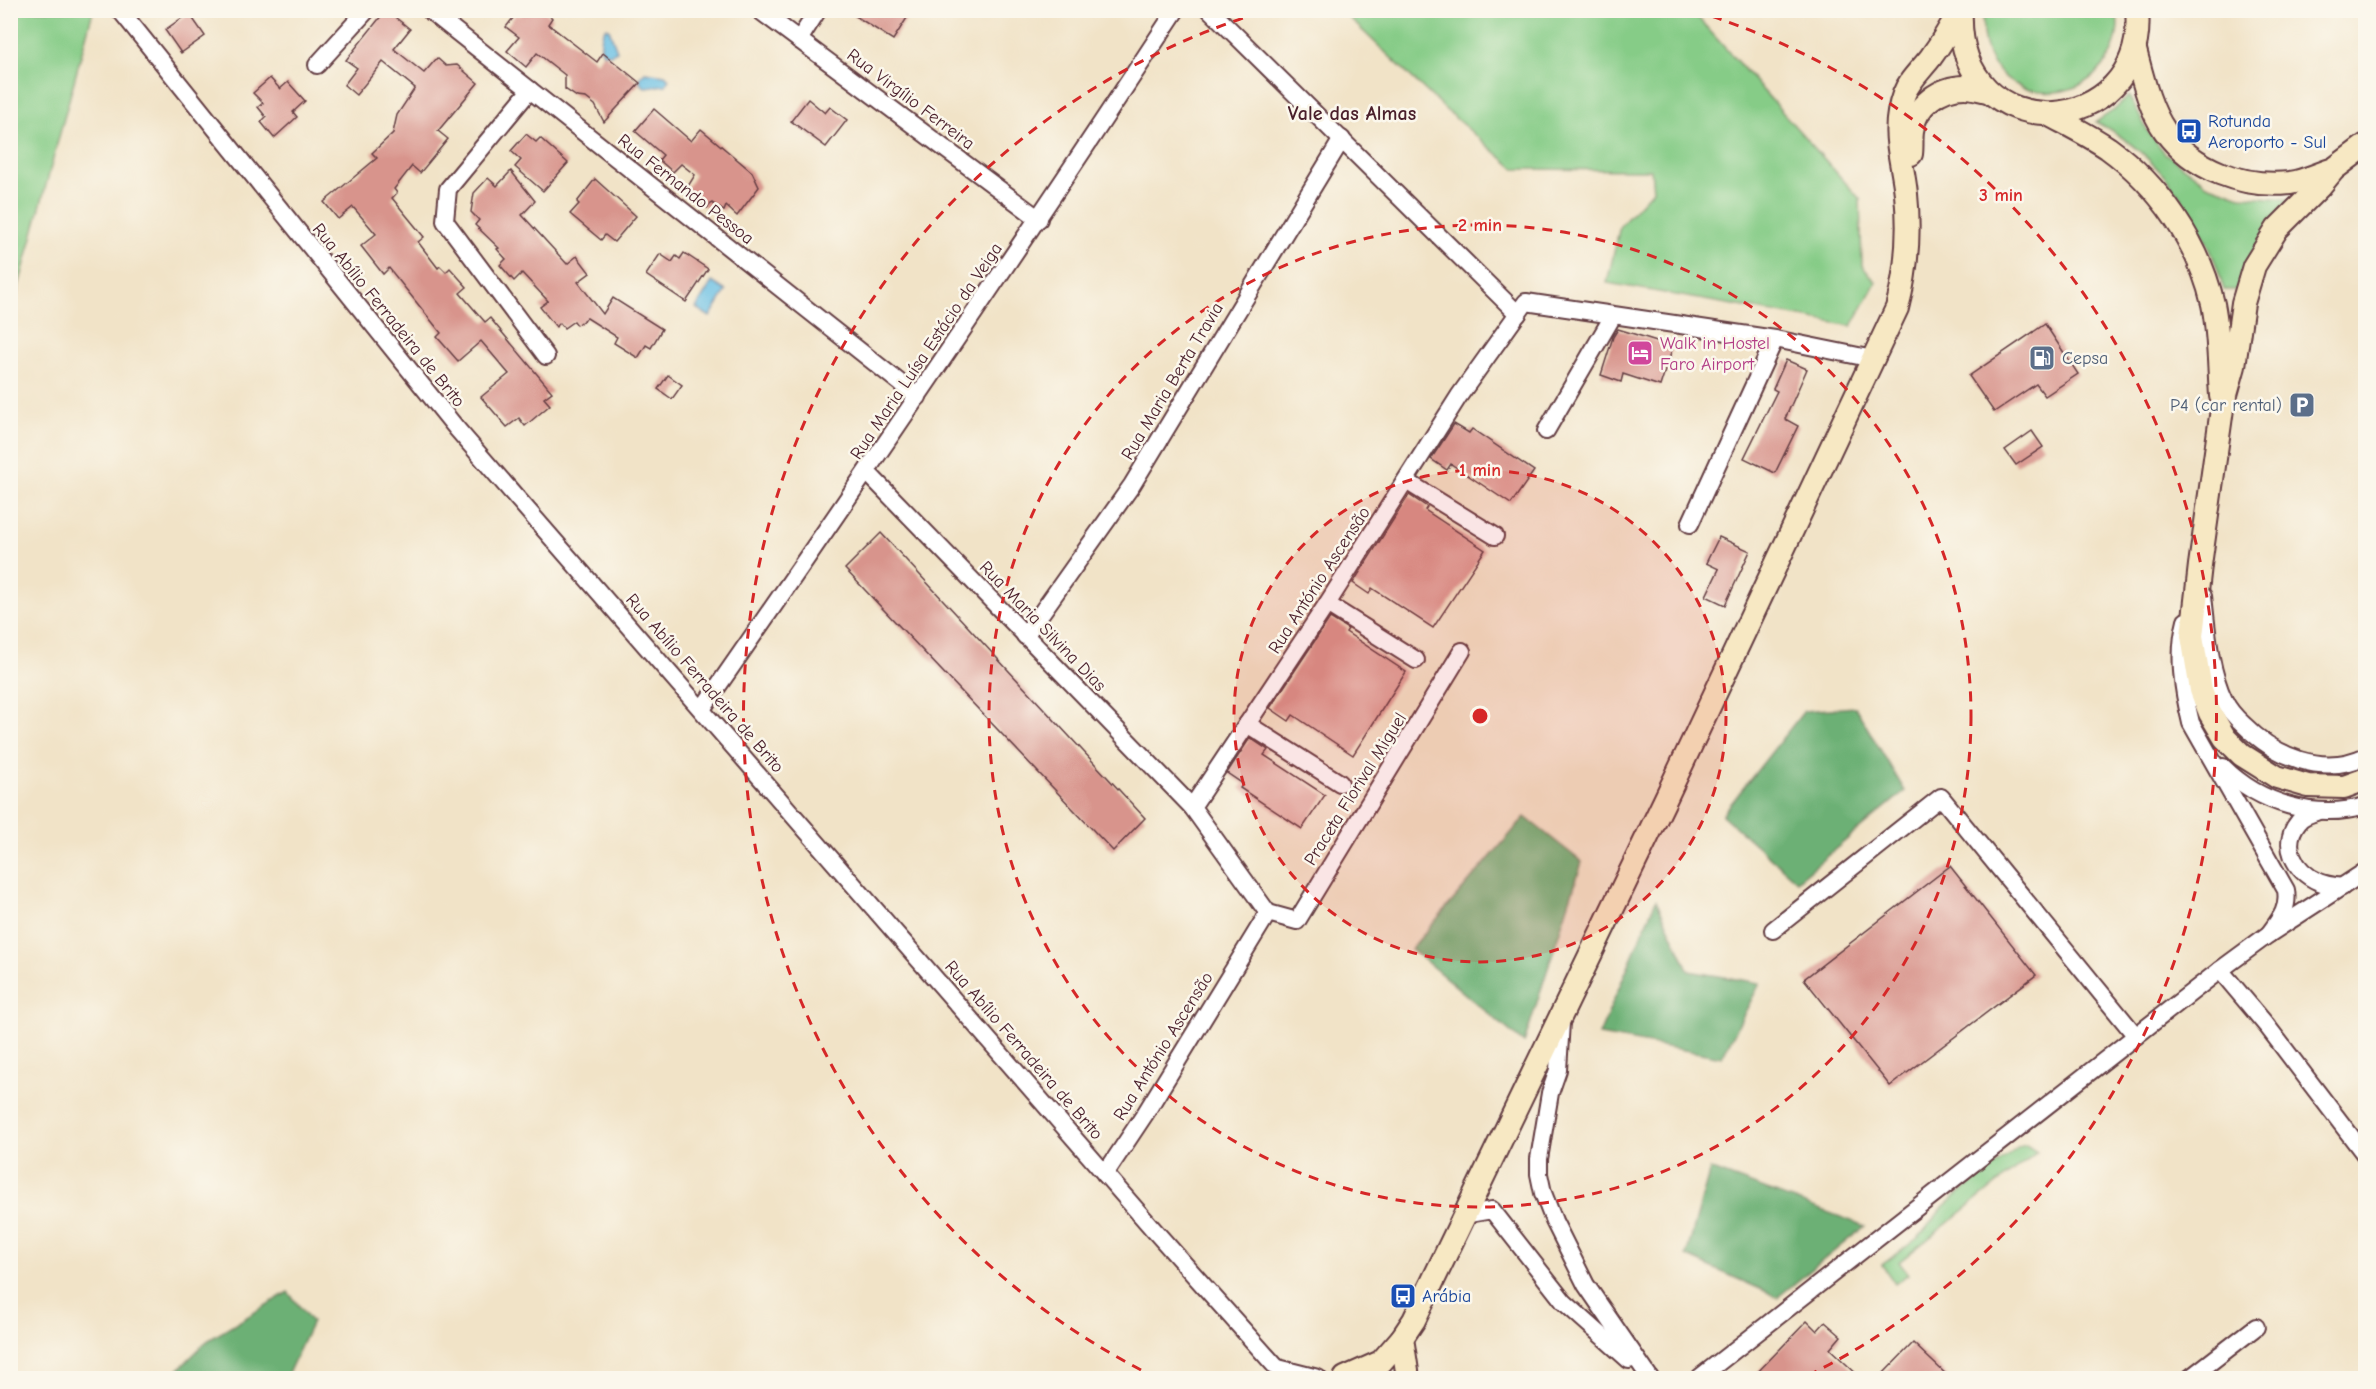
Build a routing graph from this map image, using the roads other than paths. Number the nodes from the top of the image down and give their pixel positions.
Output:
1 (120, 10) edge
2 (367, 10) edge
3 (429, 10) edge
4 (759, 10) edge
5 (818, 10) edge
6 (1176, 10) edge
7 (1210, 10) edge
8 (1960, 10) edge
9 (2137, 10) edge
10 (799, 40) junction
11 (2134, 50) junction
12 (317, 65) dead end
13 (530, 90) junction
14 (1988, 91) junction
15 (2048, 114) junction
16 (1342, 140) junction
17 (2366, 145) edge
18 (2334, 168) junction
19 (1905, 191) junction
20 (1039, 219) junction
21 (1518, 314) junction
22 (1613, 316) junction
23 (1775, 339) junction
24 (546, 356) dead end
25 (1873, 359) junction
26 (918, 397) junction
27 (2222, 409) junction
28 (1546, 431) dead end
29 (867, 472) junction
30 (1406, 481) junction
31 (1690, 524) dead end
32 (1495, 536) dead end
33 (2200, 565) junction
34 (1327, 604) junction
35 (1025, 636) junction
36 (1462, 651) dead end
37 (1416, 660) dead end
38 (702, 709) junction
39 (1247, 724) junction
40 (2208, 752) junction
41 (2366, 756) edge
42 (2366, 779) edge
43 (1340, 783) dead end
44 (2366, 806) edge
45 (1192, 807) junction
46 (2316, 812) junction
47 (2366, 870) edge
48 (2342, 887) junction
49 (1268, 914) junction
50 (1773, 930) dead end
51 (2269, 934) junction
52 (2220, 970) junction
53 (1562, 1013) junction
54 (2136, 1036) junction
55 (2366, 1156) edge
56 (1105, 1174) junction
57 (1463, 1215) junction
58 (2256, 1328) dead end
59 (1402, 1338) junction
60 (1282, 1373) edge
61 (1350, 1376) edge
62 (1318, 1378) edge
63 (1394, 1378) edge
64 (1408, 1378) edge
65 (1650, 1378) edge
66 (1699, 1378) edge
67 (2190, 1378) edge

1 - 38 street, Rua Abílio Ferradeira de Brito
2 - 12 street
3 - 13 street, Rua Fernando Pessoa
4 - 10 street, Rua Virgílio Ferreira
5 - 10 street
6 - 20 street, Rua Maria Luísa Estácio da Veiga
7 - 16 street
8 - 14 street
8 - 19 street
9 - 11 street
10 - 20 street, Rua Virgílio Ferreira
11 - 15 street
11 - 18 street
13 - 24 street
13 - 26 street, Rua Fernando Pessoa
14 - 15 street
14 - 19 street
15 - 27 street
16 - 21 street
16 - 35 street, Rua Maria Berta Travia
17 - 18 street
18 - 27 street
19 - 25 street
20 - 26 street, Rua Maria Luísa Estácio da Veiga
21 - 22 street
21 - 30 street, Rua António Ascensão
22 - 23 street
22 - 28 street
23 - 25 street
23 - 31 street
25 - 53 street
26 - 29 street, Rua Maria Luísa Estácio da Veiga
27 - 33 street
29 - 35 street, Rua Maria Silvina Dias
29 - 38 street, Rua Maria Luísa Estácio da Veiga
30 - 32 street
30 - 34 street, Rua António Ascensão
33 - 40 street
33 - 41 street
33 - 42 street
34 - 37 street
34 - 39 street, Rua António Ascensão
35 - 45 street, Rua Maria Silvina Dias
36 - 49 street, Praceta Florival Miguel
38 - 56 street, Rua Abílio Ferradeira de Brito
39 - 43 street
39 - 45 street, Rua António Ascensão
40 - 46 street
40 - 51 street
44 - 46 street
45 - 49 street
46 - 48 street
47 - 48 street
48 - 51 street
49 - 56 street, Rua António Ascensão
50 - 54 street
51 - 52 street
52 - 54 street
52 - 55 street
53 - 57 street
53 - 65 street
54 - 66 street
56 - 60 street, Rua Abílio Ferradeira de Brito
57 - 59 street
57 - 65 street
58 - 67 street
59 - 61 street
59 - 64 street
60 - 62 street, Rua Abílio Ferradeira de Brito
61 - 63 street

